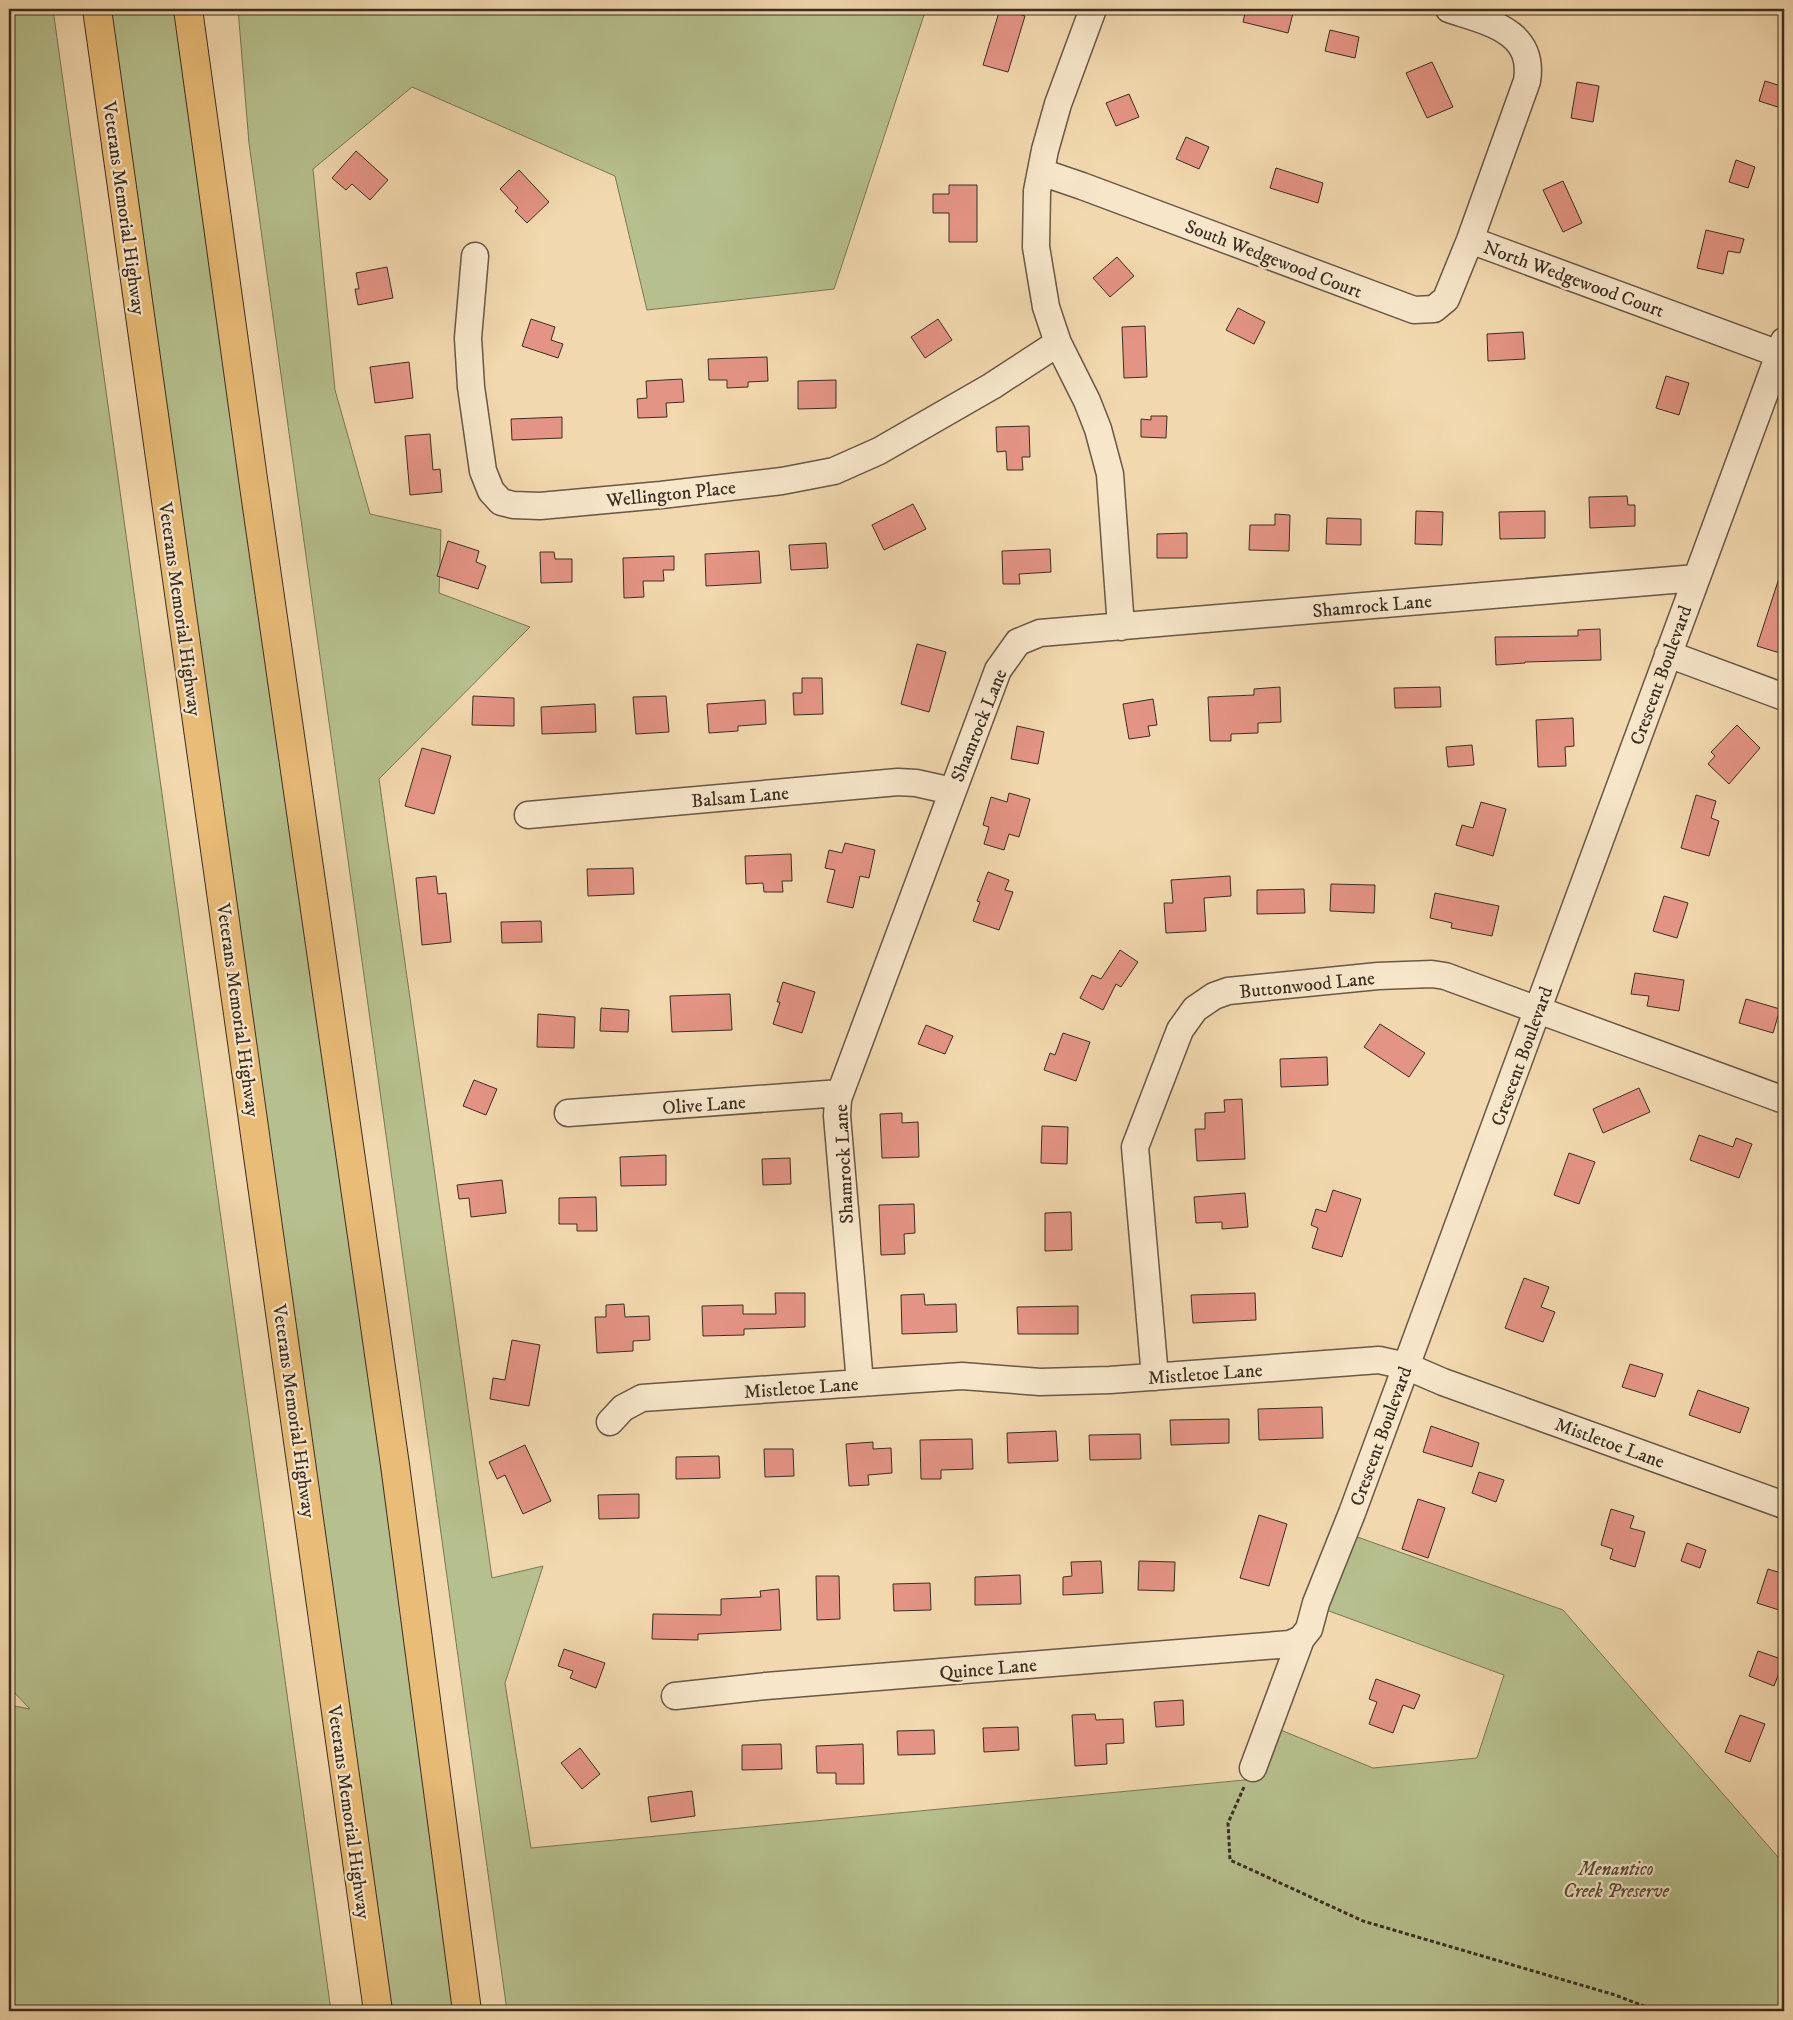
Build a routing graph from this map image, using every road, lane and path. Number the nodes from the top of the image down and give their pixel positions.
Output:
1 (78, 9) edge
2 (97, 9) edge
3 (188, 9) edge
4 (204, 9) edge
5 (1093, 9) edge
6 (1449, 9) edge
7 (1041, 172) junction
8 (1470, 240) junction
9 (475, 256) dead end
10 (1058, 343) junction
11 (234, 345) junction
12 (144, 346) junction
13 (1782, 348) edge
14 (1696, 578) junction
15 (1121, 627) junction
16 (1668, 654) junction
17 (1784, 697) edge
18 (952, 791) junction
19 (528, 815) dead end
20 (1538, 1009) junction
21 (840, 1093) junction
22 (1784, 1100) edge
23 (568, 1113) dead end
24 (1406, 1366) junction
25 (1155, 1377) junction
26 (860, 1383) junction
27 (610, 1422) dead end
28 (1784, 1505) edge
29 (1301, 1639) junction
30 (675, 1696) dead end
31 (1253, 1768) joint
32 (378, 2011) edge
33 (468, 2011) edge
34 (1657, 2011) edge

1 - 12 highway
2 - 12 highway, Veterans Memorial Highway
3 - 11 highway
4 - 11 highway
5 - 7 street
6 - 8 street, North Wedgewood Court
7 - 8 street, South Wedgewood Court
7 - 10 street
8 - 13 street, North Wedgewood Court
9 - 10 street, Wellington Place
10 - 15 street
11 - 33 highway
12 - 32 highway, Veterans Memorial Highway
13 - 14 street, Crescent Boulevard
14 - 15 street, Shamrock Lane
14 - 16 street, Crescent Boulevard
15 - 18 street, Shamrock Lane
16 - 17 street
16 - 20 street, Crescent Boulevard
18 - 19 street, Balsam Lane
18 - 21 street, Shamrock Lane
20 - 22 street, Buttonwood Lane
20 - 24 street, Crescent Boulevard
20 - 25 street, Buttonwood Lane
21 - 23 street, Olive Lane
21 - 26 street, Shamrock Lane
24 - 25 street, Mistletoe Lane
24 - 28 street, Mistletoe Lane
24 - 29 street, Crescent Boulevard
25 - 26 street, Mistletoe Lane
26 - 27 street, Mistletoe Lane
29 - 30 street, Quince Lane
29 - 31 street, Crescent Boulevard
31 - 34 path

